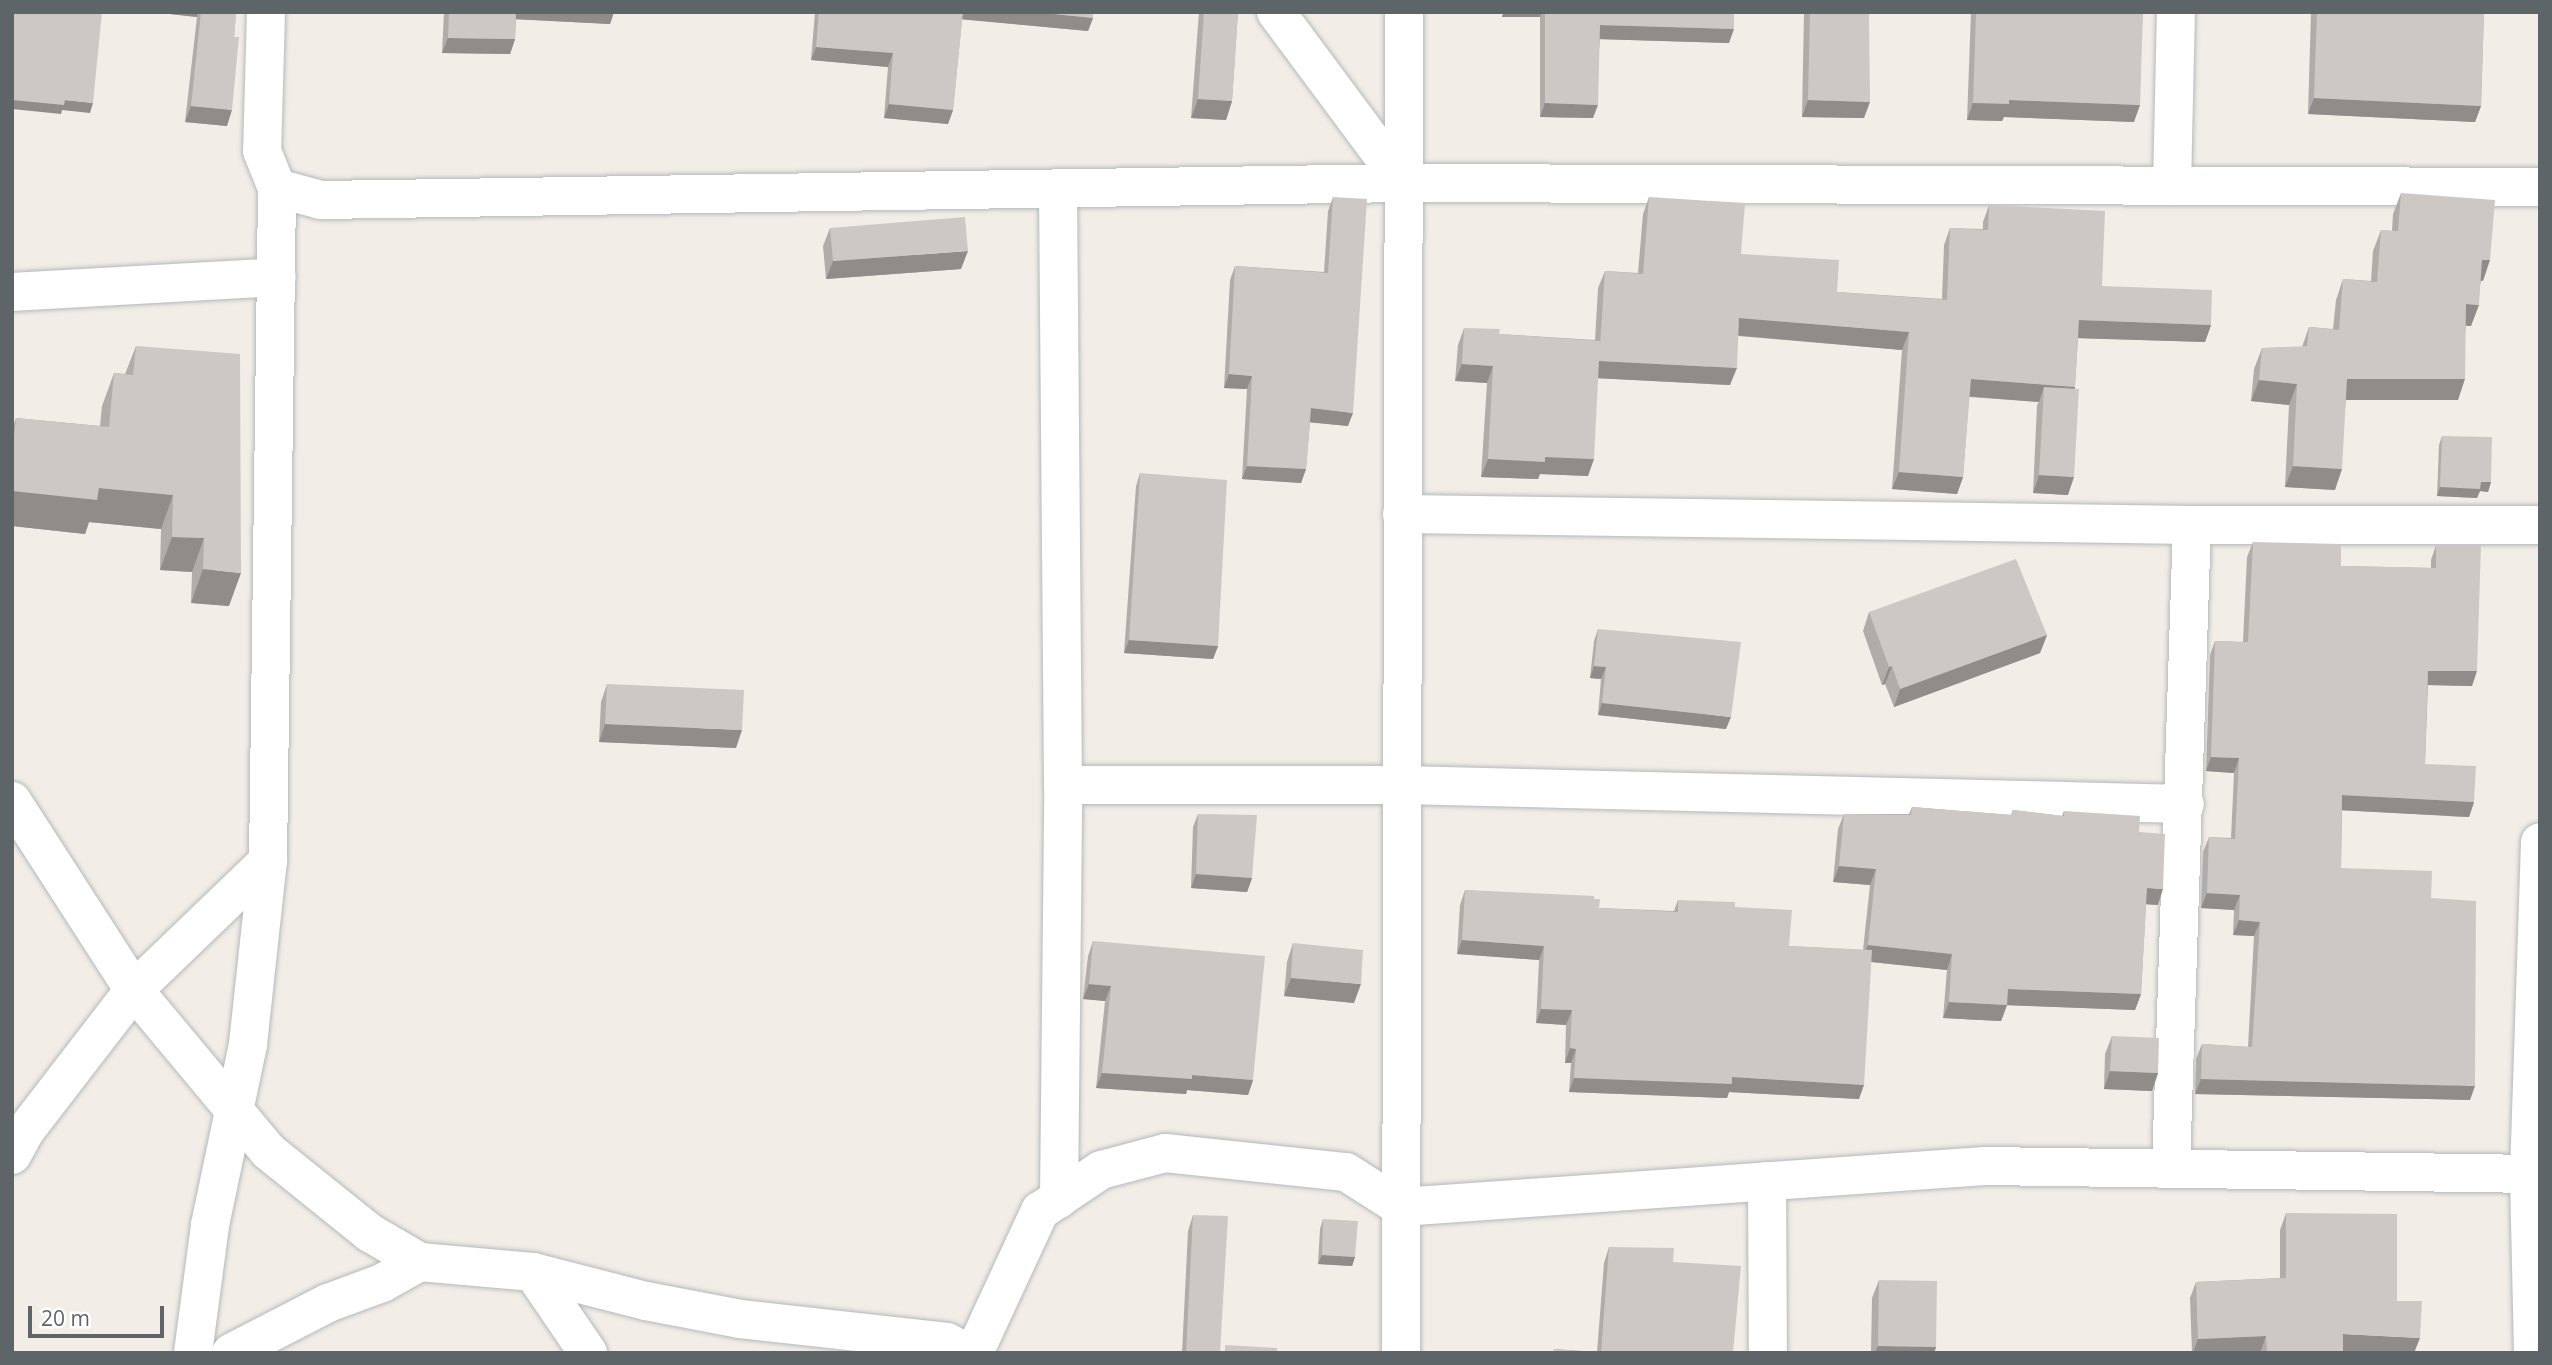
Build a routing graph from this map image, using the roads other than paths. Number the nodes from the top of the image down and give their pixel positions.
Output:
1 (266, 12) edge
2 (1276, 12) edge
3 (1404, 12) edge
4 (2176, 12) edge
5 (1403, 183) junction
6 (2172, 186) junction
7 (2540, 187) edge
8 (277, 188) junction
9 (1058, 189) junction
10 (277, 278) junction
11 (12, 292) edge
12 (1402, 514) junction
13 (2192, 525) junction
14 (2540, 525) edge
15 (1063, 785) junction
16 (1403, 785) junction
17 (12, 801) edge
18 (2185, 804) junction
19 (2540, 842) edge
20 (268, 861) junction
21 (134, 990) junction
22 (236, 1109) junction
23 (12, 1155) edge
24 (2171, 1167) junction
25 (2535, 1174) edge
26 (1766, 1181) junction
27 (1059, 1199) junction
28 (1401, 1207) junction
29 (419, 1262) junction
30 (533, 1272) junction
31 (192, 1353) edge
32 (231, 1353) edge
33 (588, 1353) edge
34 (968, 1353) edge
35 (974, 1353) edge
36 (1401, 1353) edge
37 (1768, 1353) edge
38 (2533, 1353) edge

1 - 8 street
2 - 5 street
3 - 5 street
4 - 6 street
5 - 6 street
5 - 9 street
5 - 12 street
6 - 7 street
8 - 9 street
8 - 10 street
9 - 15 street
10 - 11 street
10 - 20 street
12 - 13 street
12 - 16 street
13 - 14 street
13 - 18 street
15 - 16 street
15 - 27 street
16 - 18 street
16 - 28 street
17 - 21 street
18 - 24 street
19 - 25 street
20 - 21 street
20 - 22 street
21 - 22 street
21 - 23 street
22 - 29 street
22 - 31 street
24 - 25 street
24 - 26 street
25 - 38 street
26 - 28 street
26 - 37 street
27 - 28 street
27 - 35 street
28 - 36 street
29 - 30 street
29 - 32 street
30 - 33 street
30 - 34 street

